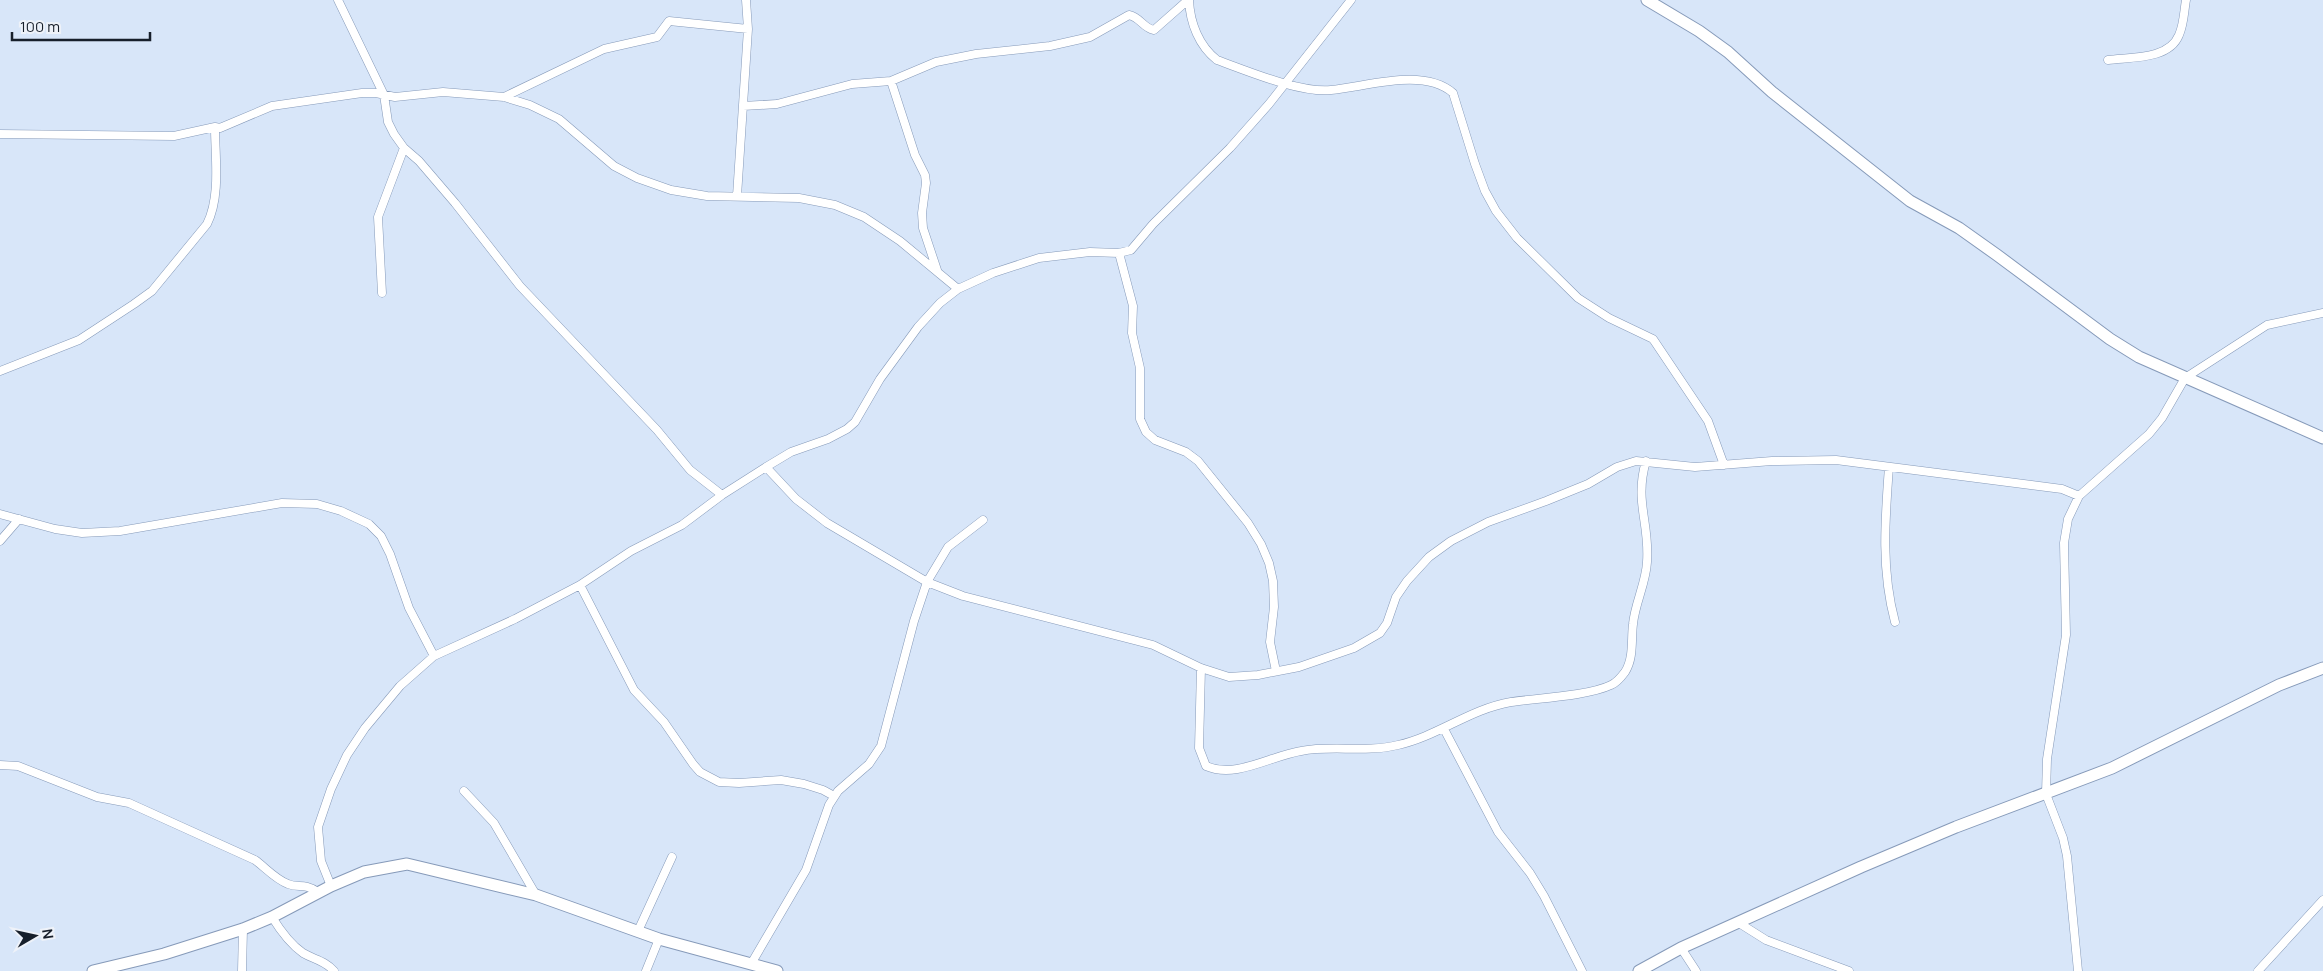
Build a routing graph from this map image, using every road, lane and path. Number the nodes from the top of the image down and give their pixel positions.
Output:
1 (338, 0) edge
2 (746, 0) edge
3 (1189, 0) edge
4 (1351, 0) edge
5 (1647, 0) edge
6 (2186, 0) edge
7 (748, 29) junction
8 (2108, 60) dead end
9 (891, 81) junction
10 (1286, 83) junction
11 (384, 95) junction
12 (504, 97) junction
13 (743, 106) junction
14 (215, 127) junction
15 (0, 134) edge
16 (404, 148) junction
17 (737, 196) junction
18 (1119, 253) junction
19 (938, 272) junction
20 (958, 289) junction
21 (382, 293) dead end
22 (2323, 313) edge
23 (0, 371) edge
24 (2185, 378) junction
25 (2323, 438) edge
26 (1646, 461) junction
27 (1724, 465) junction
28 (766, 467) junction
29 (1889, 468) junction
30 (722, 495) junction
31 (2079, 496) junction
32 (0, 514) edge
33 (19, 519) junction
34 (983, 520) dead end
35 (0, 541) edge
36 (927, 582) junction
37 (580, 585) junction
38 (1895, 622) dead end
39 (434, 656) junction
40 (1201, 668) junction
41 (2323, 668) edge
42 (1276, 671) junction
43 (1444, 729) junction
44 (0, 765) edge
45 (464, 792) dead end
46 (2046, 794) junction
47 (834, 796) junction
48 (672, 857) dead end
49 (331, 886) junction
50 (318, 892) junction
51 (536, 895) junction
52 (2323, 900) edge
53 (272, 917) junction
54 (1739, 923) junction
55 (243, 929) junction
56 (638, 931) junction
57 (659, 939) junction
58 (1681, 948) junction
59 (751, 964) junction
60 (92, 971) edge
61 (242, 971) edge
62 (334, 971) edge
63 (646, 971) edge
64 (777, 971) edge
65 (1582, 971) edge
66 (1639, 971) edge
67 (1696, 971) edge
68 (1849, 971) edge
69 (2078, 971) edge
70 (2258, 971) edge

1 - 11 street
2 - 7 street
3 - 9 street
3 - 10 street
4 - 10 street
5 - 24 street
6 - 8 street
7 - 12 street
7 - 13 street
9 - 13 street
9 - 19 street
10 - 18 street
10 - 27 street
11 - 12 street
11 - 14 street
11 - 16 street
12 - 17 street
13 - 17 street
14 - 15 street
14 - 23 street
16 - 21 street
16 - 30 street
17 - 19 street
18 - 20 street
18 - 42 street
19 - 20 street
20 - 28 street
22 - 24 street
24 - 25 street
24 - 31 street
26 - 27 street
26 - 42 street
26 - 43 street
27 - 29 street
28 - 30 street
28 - 36 street
29 - 31 street
29 - 38 street
30 - 37 street
31 - 46 street
32 - 33 street
33 - 35 street
33 - 39 street
34 - 36 street
36 - 40 street
36 - 47 street
37 - 39 street
37 - 47 street
39 - 49 street
40 - 42 street
40 - 43 street
41 - 46 street
43 - 65 street
44 - 50 street
45 - 51 street
46 - 54 street
46 - 69 street
47 - 59 street
48 - 56 street
49 - 50 street
49 - 51 street
50 - 53 street
51 - 56 street
52 - 70 street
53 - 55 street
53 - 62 street
54 - 58 street
54 - 68 street
55 - 60 street
55 - 61 street
56 - 57 street
57 - 59 street
57 - 63 street
58 - 66 street
58 - 67 street
59 - 64 street

